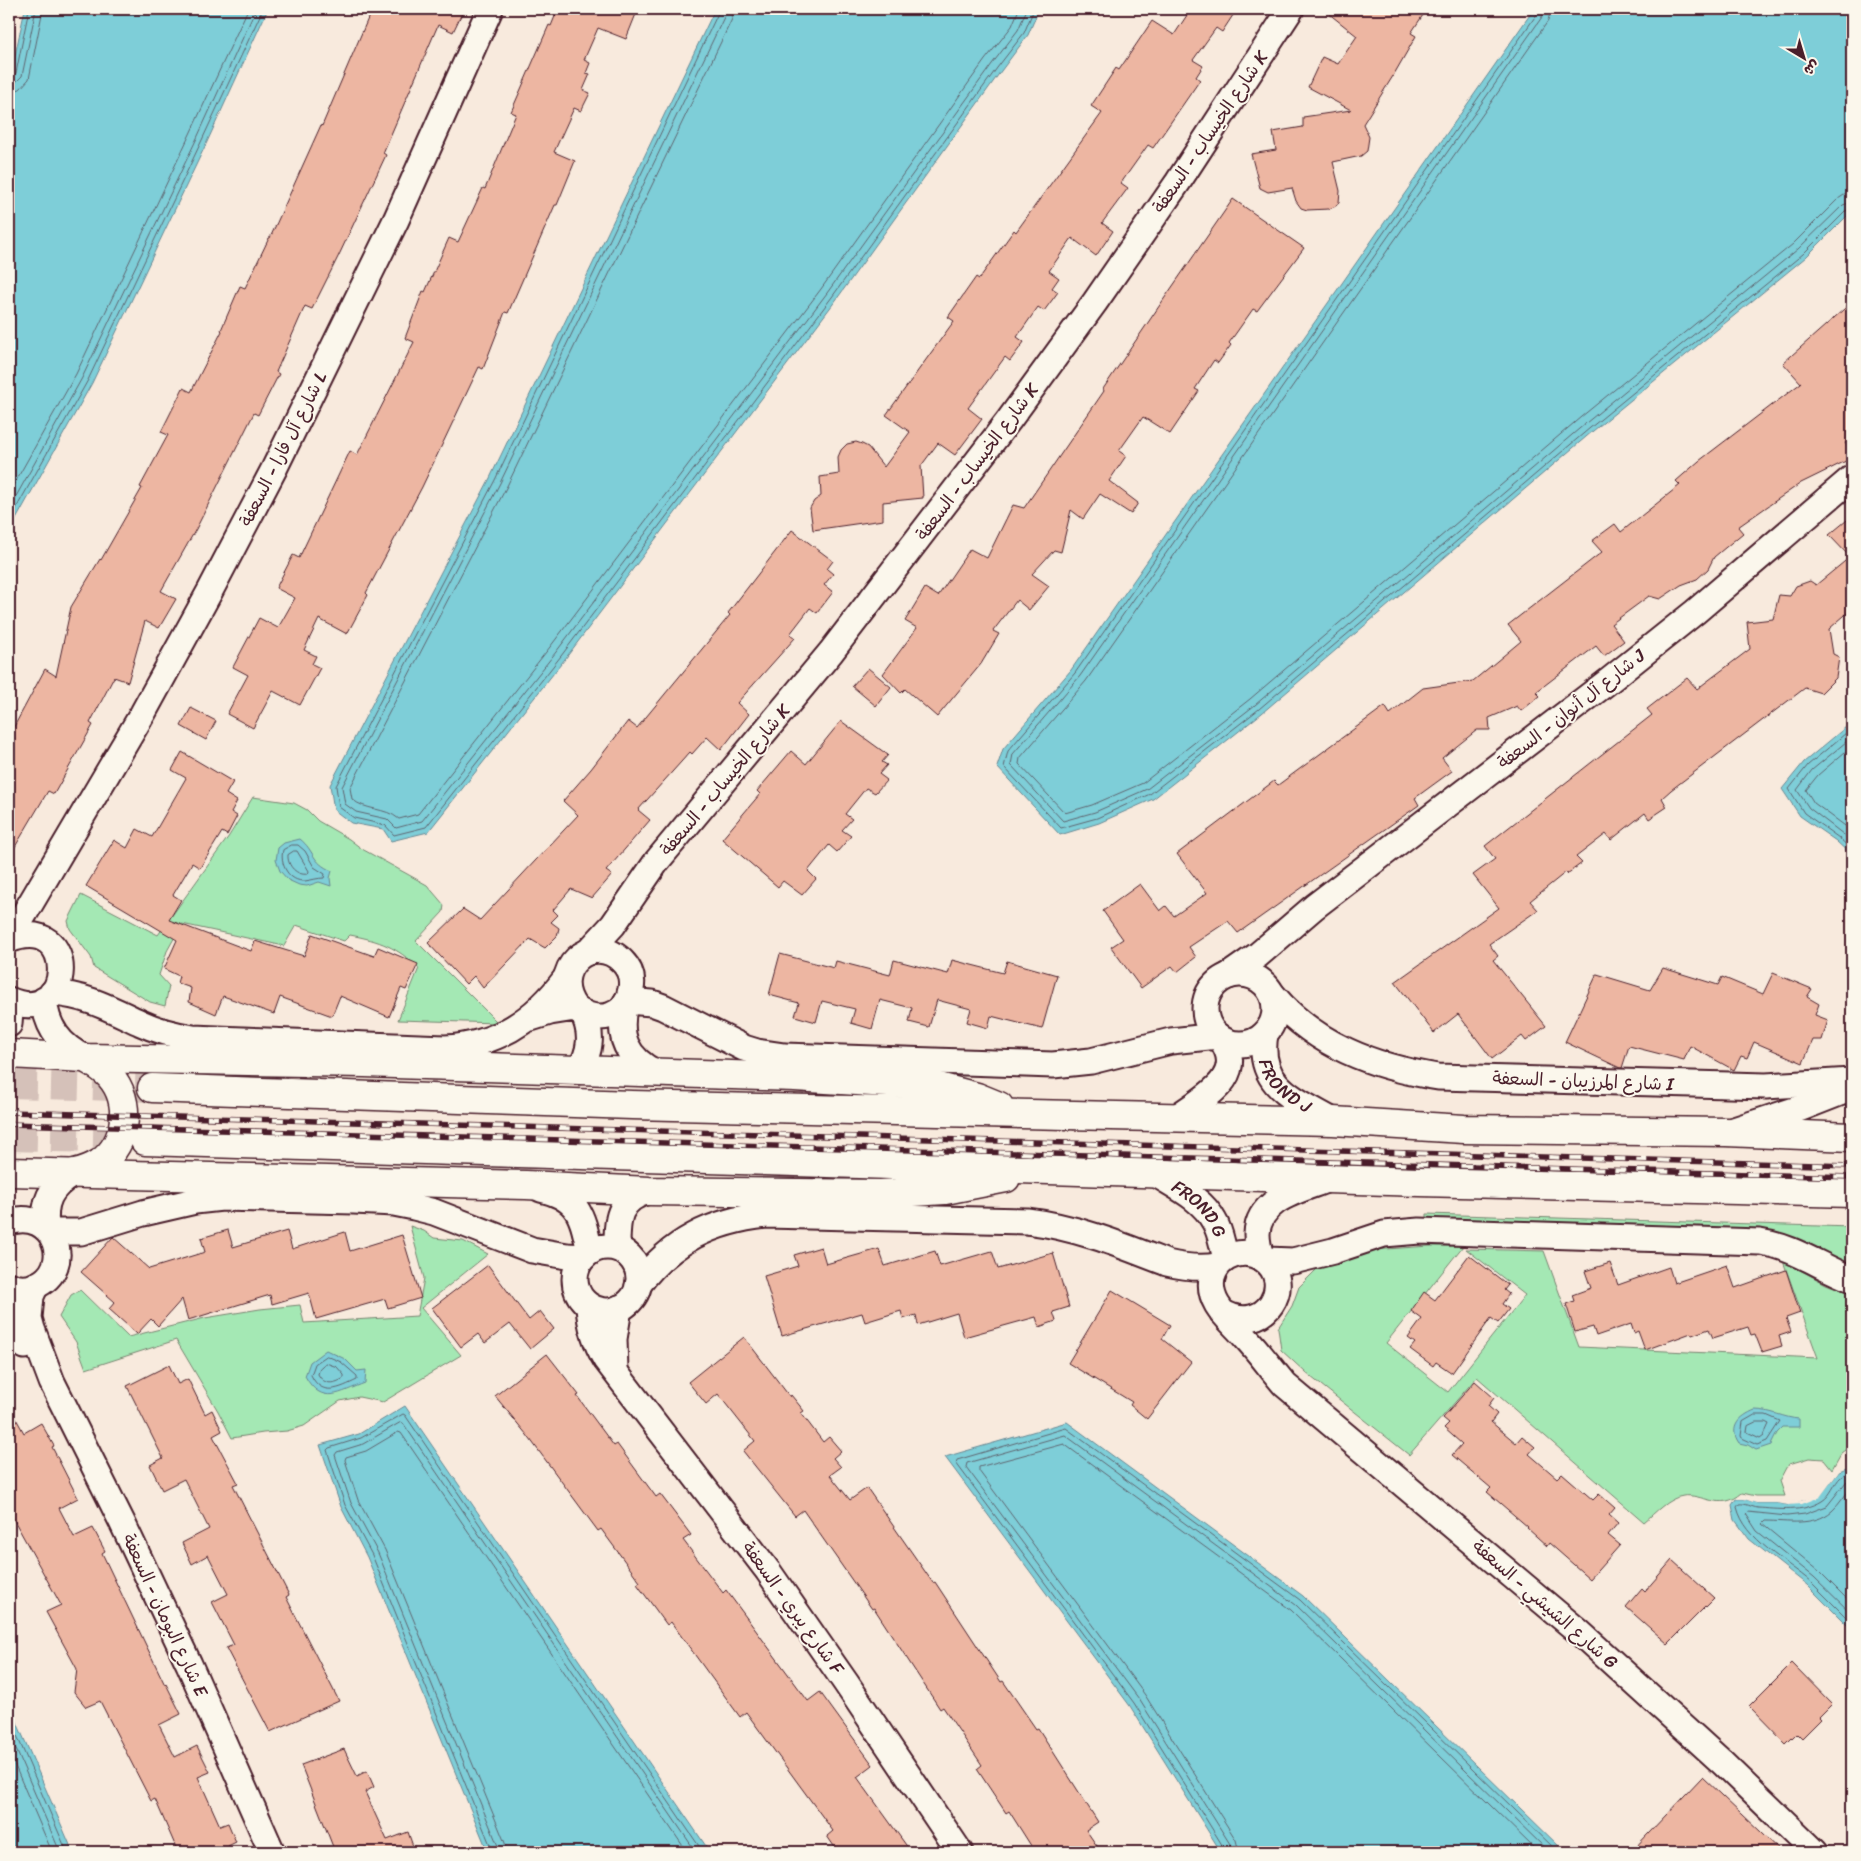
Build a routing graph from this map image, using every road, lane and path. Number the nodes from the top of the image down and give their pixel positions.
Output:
1 (490, 9) edge
2 (1291, 9) edge
3 (1852, 478) edge
4 (48, 875) junction
5 (633, 895) junction
6 (1284, 932) junction
7 (9, 940) edge
8 (46, 941) junction
9 (588, 952) junction
10 (61, 965) junction
11 (627, 966) junction
12 (1228, 976) junction
13 (566, 978) junction
14 (1269, 990) junction
15 (48, 996) junction
16 (9, 1000) edge
17 (1205, 1002) junction
18 (100, 1003) junction
19 (626, 1003) junction
20 (9, 1004) edge
21 (579, 1010) junction
22 (675, 1011) junction
23 (527, 1019) junction
24 (9, 1024) edge
25 (1266, 1032) junction
26 (1220, 1038) junction
27 (1321, 1038) junction
28 (1156, 1044) junction
29 (9, 1054) edge
30 (85, 1058) junction
31 (579, 1071) junction
32 (656, 1073) junction
33 (1852, 1081) edge
34 (152, 1088) tunnel mouth
35 (1852, 1088) edge
36 (1016, 1114) junction
37 (1177, 1117) junction
38 (1333, 1121) junction
39 (1726, 1132) junction
40 (1852, 1137) edge
41 (144, 1140) tunnel mouth
42 (1039, 1169) junction
43 (9, 1172) edge
44 (1153, 1172) junction
45 (71, 1174) junction
46 (1330, 1178) junction
47 (526, 1185) junction
48 (649, 1191) junction
49 (1852, 1193) edge
50 (9, 1222) edge
51 (101, 1227) junction
52 (48, 1230) junction
53 (689, 1238) junction
54 (516, 1245) junction
55 (1333, 1251) junction
56 (622, 1252) junction
57 (587, 1254) junction
58 (1263, 1259) junction
59 (56, 1262) junction
60 (1221, 1262) junction
61 (1168, 1263) junction
62 (1852, 1279) edge
63 (9, 1285) edge
64 (36, 1285) junction
65 (575, 1285) junction
66 (638, 1285) junction
67 (1269, 1304) junction
68 (590, 1306) junction
69 (1218, 1306) junction
70 (9, 1307) edge
71 (619, 1308) junction
72 (1268, 1364) junction
73 (615, 1370) junction
74 (52, 1382) junction
75 (272, 1852) edge
76 (960, 1852) edge
77 (1815, 1852) edge

1 - 4 street, شارع آل فارا - السعفة L
2 - 5 street, شارع الخيساب - السعفة K
3 - 6 street, شارع آل أنوان - السعفة J
4 - 7 street, شارع آل فارا - السعفة L
4 - 8 street, شارع آل فارا - السعفة L
5 - 9 street, شارع الخيساب - السعفة K
5 - 11 street, شارع الخيساب - السعفة K
6 - 12 street, شارع آل أنوان - السعفة J
6 - 14 street, شارع آل أنوان - السعفة J
7 - 8 street
8 - 10 street
9 - 11 street
9 - 13 street
10 - 15 street
10 - 18 street
11 - 19 street
11 - 22 street
12 - 14 street
12 - 17 street
13 - 21 street
13 - 23 street
14 - 25 street
14 - 27 street, شارع المرزيبان - السعفة I
15 - 16 street
15 - 18 street
15 - 30 street
17 - 26 street
17 - 28 street
18 - 23 street
19 - 21 street
19 - 22 street
19 - 32 street
20 - 24 street
21 - 23 street
21 - 31 street
22 - 28 street
25 - 26 street
25 - 27 street, شارع المرزيبان - السعفة I
25 - 38 street, FROND J
26 - 28 street
26 - 37 street
27 - 33 street, شارع المرزيبان - السعفة I
29 - 30 main road
30 - 31 main road
30 - 45 main road
31 - 32 main road
32 - 36 main road
34 - 36 main road
35 - 39 street
36 - 37 main road
37 - 38 main road
38 - 39 main road
39 - 40 main road
41 - 42 main road
42 - 44 main road
42 - 48 main road
43 - 45 main road
44 - 46 main road
44 - 60 street, FROND G
45 - 47 main road
45 - 52 street
46 - 49 main road
46 - 58 street
47 - 48 main road
47 - 57 street
48 - 56 street
50 - 52 street
51 - 52 street
51 - 54 street
51 - 59 street
52 - 59 street
53 - 56 street
53 - 61 street
53 - 66 street
54 - 57 street
54 - 65 street
55 - 58 street
55 - 62 street
55 - 67 street
56 - 57 street
56 - 66 street
57 - 65 street
58 - 60 street
58 - 67 street
59 - 64 street
60 - 61 street
60 - 69 street
61 - 69 street, شارع الشيشي - السعفة G
63 - 64 street
64 - 74 street, شارع البومان - السعفة E
65 - 68 street
66 - 71 street
67 - 69 street
67 - 72 street, شارع الشيشي - السعفة G
68 - 71 street
68 - 73 street, شارع يبري - السعفة F
69 - 72 street, شارع الشيشي - السعفة G
70 - 74 street, شارع البومان - السعفة E
71 - 73 street
72 - 77 street, شارع الشيشي - السعفة G
73 - 76 street, شارع يبري - السعفة F
74 - 75 street, شارع البومان - السعفة E

